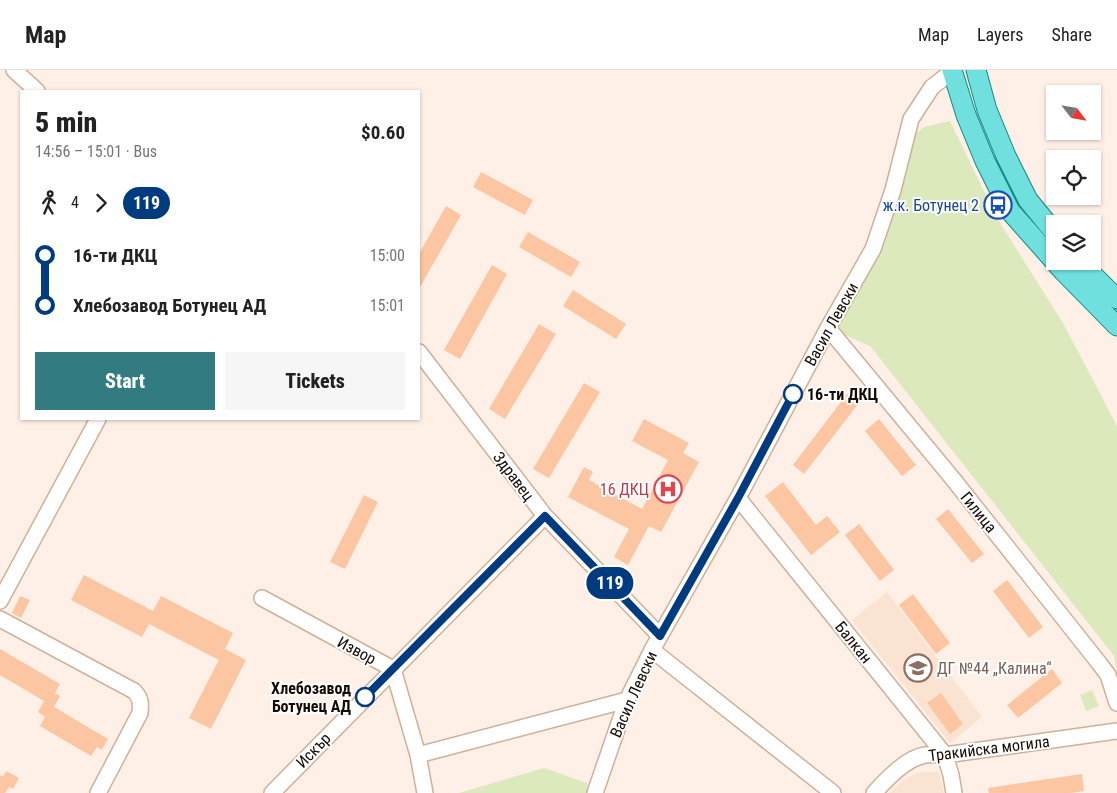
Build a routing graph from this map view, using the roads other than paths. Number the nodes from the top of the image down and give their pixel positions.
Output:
1 (14, 70) edge
2 (953, 70) edge
3 (976, 70) edge
4 (36, 90) edge
5 (1046, 222) edge
6 (1088, 270) edge
7 (1117, 299) edge
8 (1117, 326) edge
9 (828, 328) junction
10 (420, 353) edge
11 (97, 420) edge
12 (738, 498) junction
13 (545, 516) junction
14 (262, 598) dead end
15 (0, 601) edge
16 (0, 619) edge
17 (660, 636) junction
18 (652, 650) junction
19 (393, 669) junction
20 (627, 700) junction
21 (1117, 703) edge
22 (1117, 731) edge
23 (418, 755) junction
24 (945, 755) junction
25 (98, 793) edge
26 (272, 793) edge
27 (425, 793) edge
28 (595, 793) edge
29 (833, 793) edge
30 (874, 793) edge
31 (954, 793) edge

1 - 4 street
2 - 8 main road
2 - 9 street, Васил Левски
3 - 5 main road
6 - 7 main road
9 - 12 street, Васил Левски
9 - 21 street, Гилица
10 - 13 street, Здравец
11 - 15 street
12 - 17 street, Васил Левски
12 - 24 street, Балкан
13 - 17 street, Здравец
13 - 19 street, Искър
14 - 19 street, Извор
16 - 25 street
17 - 18 street, Васил Левски
18 - 20 street, Васил Левски
18 - 29 street
19 - 23 street, Извор
19 - 26 street, Искър
20 - 23 street
20 - 28 street, Васил Левски
22 - 24 street, Тракийска могила
23 - 27 street, Извор
24 - 30 street, Тракийска могила
24 - 31 street, Балкан

